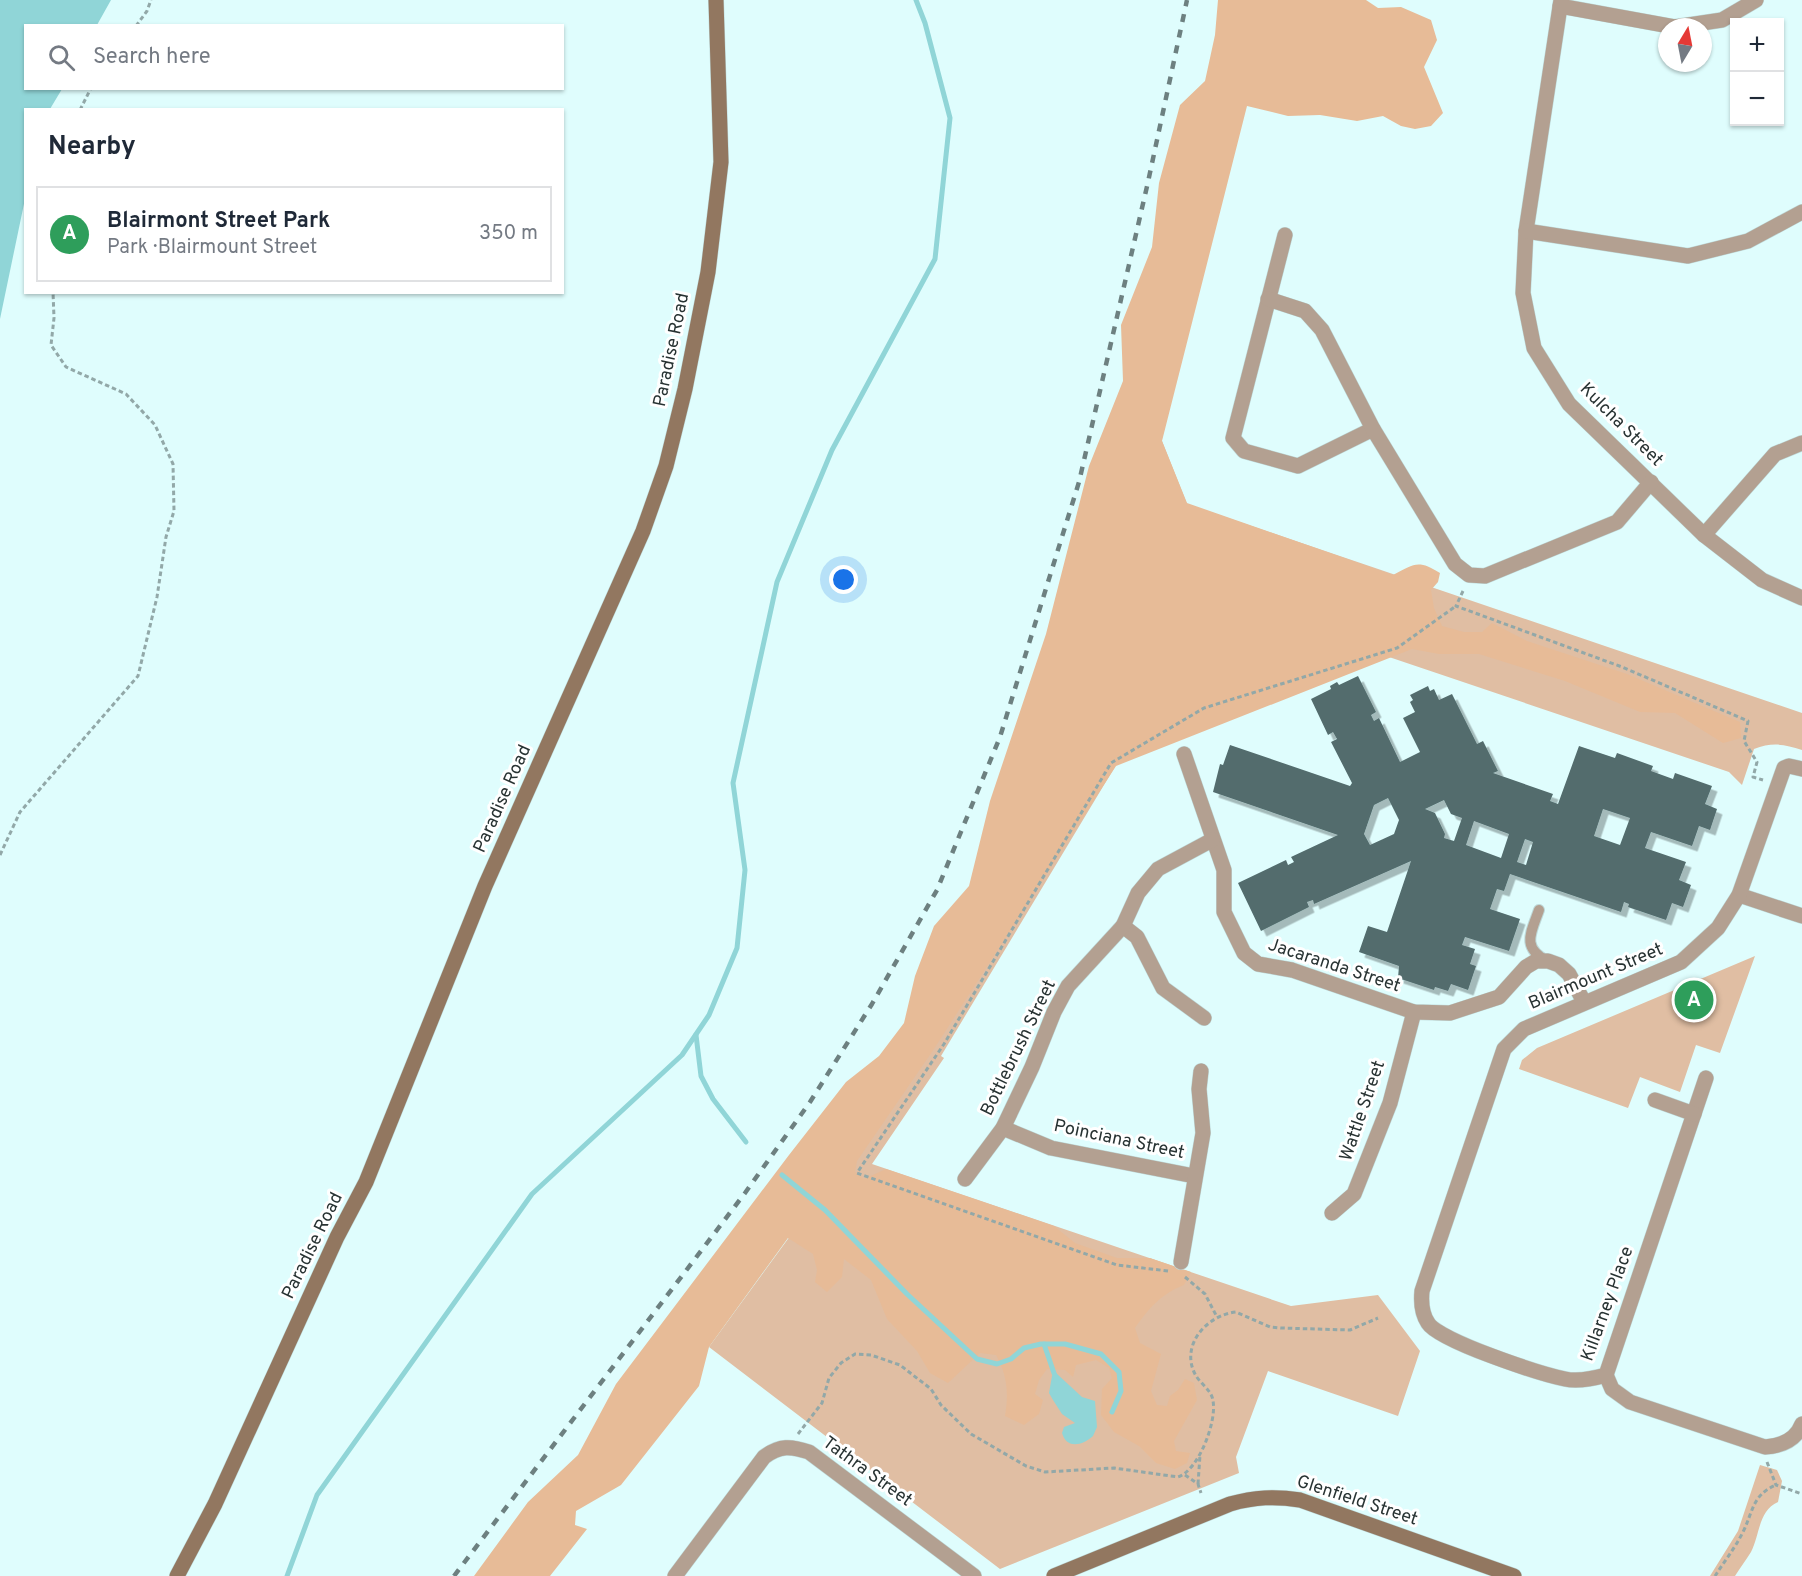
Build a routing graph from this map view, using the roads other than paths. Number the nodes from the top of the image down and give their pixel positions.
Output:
1 (716, 0) edge
2 (1756, 0) edge
3 (1561, 3) edge
4 (1802, 212) edge
5 (1526, 231) junction
6 (1285, 235) dead end
7 (1268, 299) junction
8 (1373, 429) junction
9 (1802, 443) edge
10 (1651, 482) junction
11 (1704, 535) junction
12 (1802, 598) edge
13 (1184, 754) dead end
14 (1802, 769) edge
15 (1212, 840) junction
16 (1739, 895) junction
17 (1539, 910) dead end
18 (1802, 916) edge
19 (1123, 926) junction
20 (1548, 961) junction
21 (1584, 1002) junction
22 (1414, 1012) junction
23 (1204, 1018) dead end
24 (1201, 1071) dead end
25 (1706, 1078) dead end
26 (1655, 1100) dead end
27 (1694, 1114) junction
28 (1003, 1128) junction
29 (1194, 1176) junction
30 (965, 1179) dead end
31 (1332, 1213) dead end
32 (1181, 1262) dead end
33 (1421, 1302) joint
34 (1606, 1375) junction
35 (1802, 1424) edge
36 (177, 1576) edge
37 (675, 1576) edge
38 (974, 1576) edge
39 (1054, 1576) edge
40 (1514, 1576) edge

1 - 36 street, Paradise Road
2 - 3 street
3 - 5 street, Kulcha Street
4 - 5 street
5 - 10 street, Kulcha Street
6 - 7 street
7 - 8 street
7 - 8 street
8 - 10 street
9 - 11 street
10 - 11 street, Kulcha Street
11 - 12 street, Kulcha Street
13 - 15 street, Jacaranda Street
14 - 16 street, Blairmount Street
15 - 19 street, Bottlebrush Street
15 - 22 street, Jacaranda Street
16 - 18 street
16 - 21 street, Blairmount Street
17 - 20 lane
19 - 23 street
19 - 28 street, Bottlebrush Street
20 - 21 street
20 - 22 street, Jacaranda Street
21 - 33 street, Blairmount Street
22 - 31 street, Wattle Street
24 - 29 street
25 - 27 street, Killarney Place
26 - 27 street
27 - 34 street, Killarney Place
28 - 29 street, Poinciana Street
28 - 30 street, Bottlebrush Street
29 - 32 street
33 - 34 street, Killarney Place
34 - 35 street
37 - 38 street, Tathra Street
39 - 40 street, Glenfield Street

